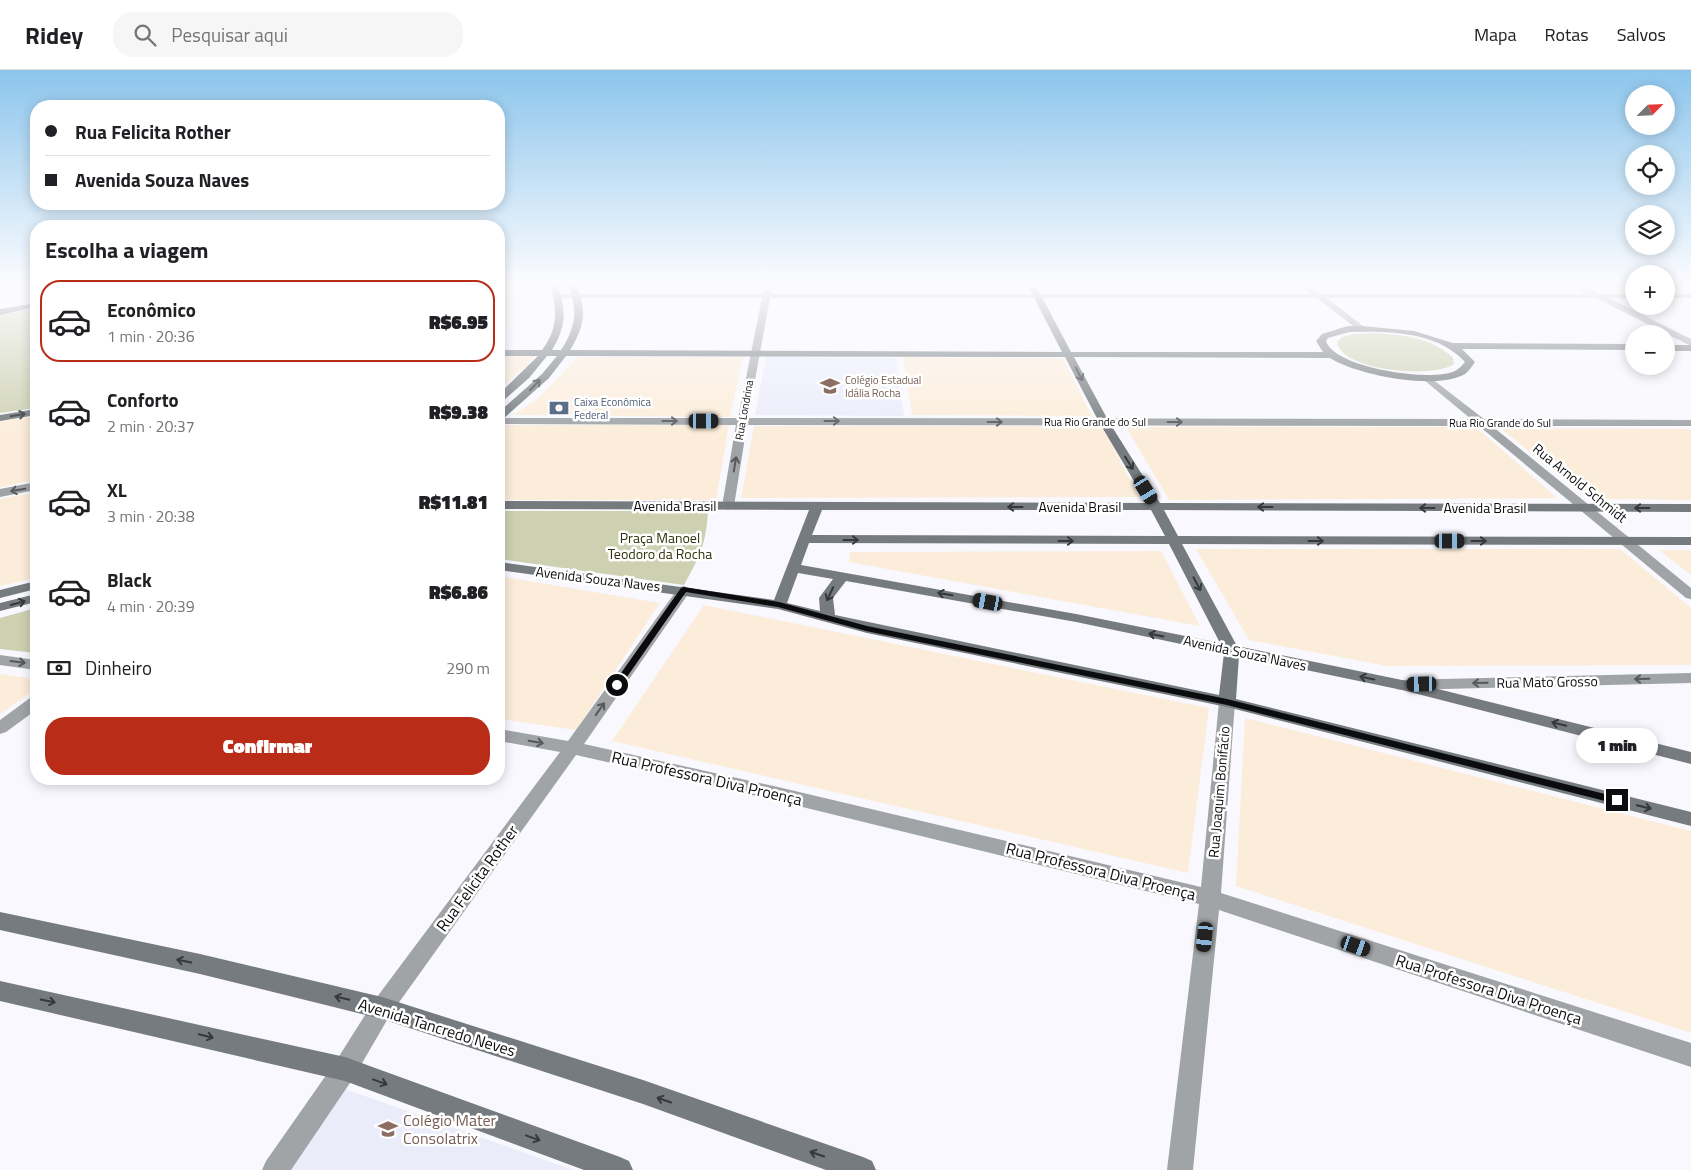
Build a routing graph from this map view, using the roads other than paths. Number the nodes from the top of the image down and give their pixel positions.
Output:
1 (555, 335) edge
2 (573, 335) edge
3 (758, 335) edge
4 (1058, 335) edge
5 (1327, 335) edge
6 (1418, 335) edge
7 (1674, 335) edge
8 (1691, 344) edge
9 (505, 345) edge
10 (1452, 346) junction
11 (1625, 347) edge
12 (1675, 348) edge
13 (1691, 348) edge
14 (549, 349) junction
15 (566, 349) junction
16 (755, 350) junction
17 (1066, 350) junction
18 (1326, 351) junction
19 (505, 353) edge
20 (1466, 355) junction
21 (1625, 356) edge
22 (1675, 356) edge
23 (1691, 356) edge
24 (1426, 378) junction
25 (505, 393) edge
26 (30, 413) edge
27 (505, 413) edge
28 (0, 418) edge
29 (505, 419) edge
30 (741, 421) junction
31 (1104, 422) junction
32 (1482, 423) junction
33 (1691, 423) edge
34 (30, 487) edge
35 (0, 493) edge
36 (505, 505) edge
37 (728, 506) junction
38 (817, 506) junction
39 (1156, 507) junction
40 (1587, 508) junction
41 (1691, 508) edge
42 (803, 539) junction
43 (1174, 541) junction
44 (1628, 541) junction
45 (1691, 541) edge
46 (505, 567) edge
47 (794, 568) junction
48 (843, 575) junction
49 (30, 586) edge
50 (684, 590) junction
51 (0, 594) edge
52 (1691, 595) edge
53 (30, 600) edge
54 (779, 605) junction
55 (0, 607) edge
56 (828, 617) junction
57 (1232, 651) junction
58 (0, 660) edge
59 (30, 663) edge
60 (1691, 678) edge
61 (1402, 685) junction
62 (1227, 702) junction
63 (30, 706) edge
64 (0, 728) edge
65 (505, 736) edge
66 (572, 748) junction
67 (1691, 758) edge
68 (1691, 819) edge
69 (1210, 898) junction
70 (0, 921) edge
71 (0, 990) edge
72 (382, 1008) junction
73 (1691, 1055) edge
74 (345, 1069) junction
75 (275, 1170) edge
76 (620, 1170) edge
77 (863, 1170) edge
78 (1180, 1170) edge

1 - 14 street
2 - 15 street
3 - 16 street, Rua Londrina
4 - 17 street
5 - 18 street
6 - 10 street
7 - 8 street
9 - 14 street
10 - 11 street
10 - 20 street
12 - 13 street
14 - 15 street
14 - 19 street
14 - 25 street
15 - 16 street
27 -> 15 street
16 - 17 street
16 - 30 street, Rua Londrina
17 - 18 street
17 -> 31 street
18 - 24 street
20 - 21 street
20 - 24 street
22 - 23 street
24 - 32 street, Rua Arnold Schmidt
28 -> 26 street
29 -> 30 street, Rua Rio Grande do Sul
30 -> 31 street, Rua Rio Grande do Sul
37 -> 30 street, Rua Londrina
31 -> 32 street, Rua Rio Grande do Sul
31 -> 39 street
32 - 33 street, Rua Rio Grande do Sul
32 - 40 street, Rua Arnold Schmidt
34 -> 35 street
36 - 37 street, Avenida Brasil
37 - 38 street, Avenida Brasil
39 -> 38 street, Avenida Brasil
38 - 42 street
40 -> 39 street, Avenida Brasil
39 - 43 street
41 -> 40 street, Avenida Brasil
40 - 44 street, Rua Arnold Schmidt
42 -> 43 street
42 - 47 street
43 -> 44 street
43 -> 57 street
44 - 45 street
44 - 52 street, Rua Arnold Schmidt
46 - 50 street, Avenida Souza Naves
47 - 48 street, Avenida Souza Naves
47 - 54 street
48 -> 56 street
57 -> 48 street, Avenida Souza Naves
49 - 51 street
50 - 54 street, Avenida Souza Naves
66 -> 50 street, Rua Felicita Rother
55 -> 53 street
54 - 56 street, Avenida Souza Naves
56 - 62 street, Avenida Souza Naves
61 -> 57 street, Avenida Souza Naves
57 - 62 street, Rua Joaquim Bonifácio
58 -> 59 street
60 -> 61 street, Rua Mato Grosso
67 -> 61 street, Avenida Souza Naves
62 -> 68 street, Avenida Souza Naves
62 - 69 street, Rua Joaquim Bonifácio
63 - 64 street
65 -> 66 street, Rua Professora Diva Proença
66 - 69 street, Rua Professora Diva Proença
66 - 72 street, Rua Felicita Rother
69 - 73 street, Rua Professora Diva Proença
69 - 78 street, Rua Joaquim Bonifácio
72 -> 70 street, Avenida Tancredo Neves
71 -> 74 street
72 - 74 street, Rua Felicita Rother
77 -> 72 street, Avenida Tancredo Neves
74 - 75 street, Rua Felicita Rother
74 -> 76 street

